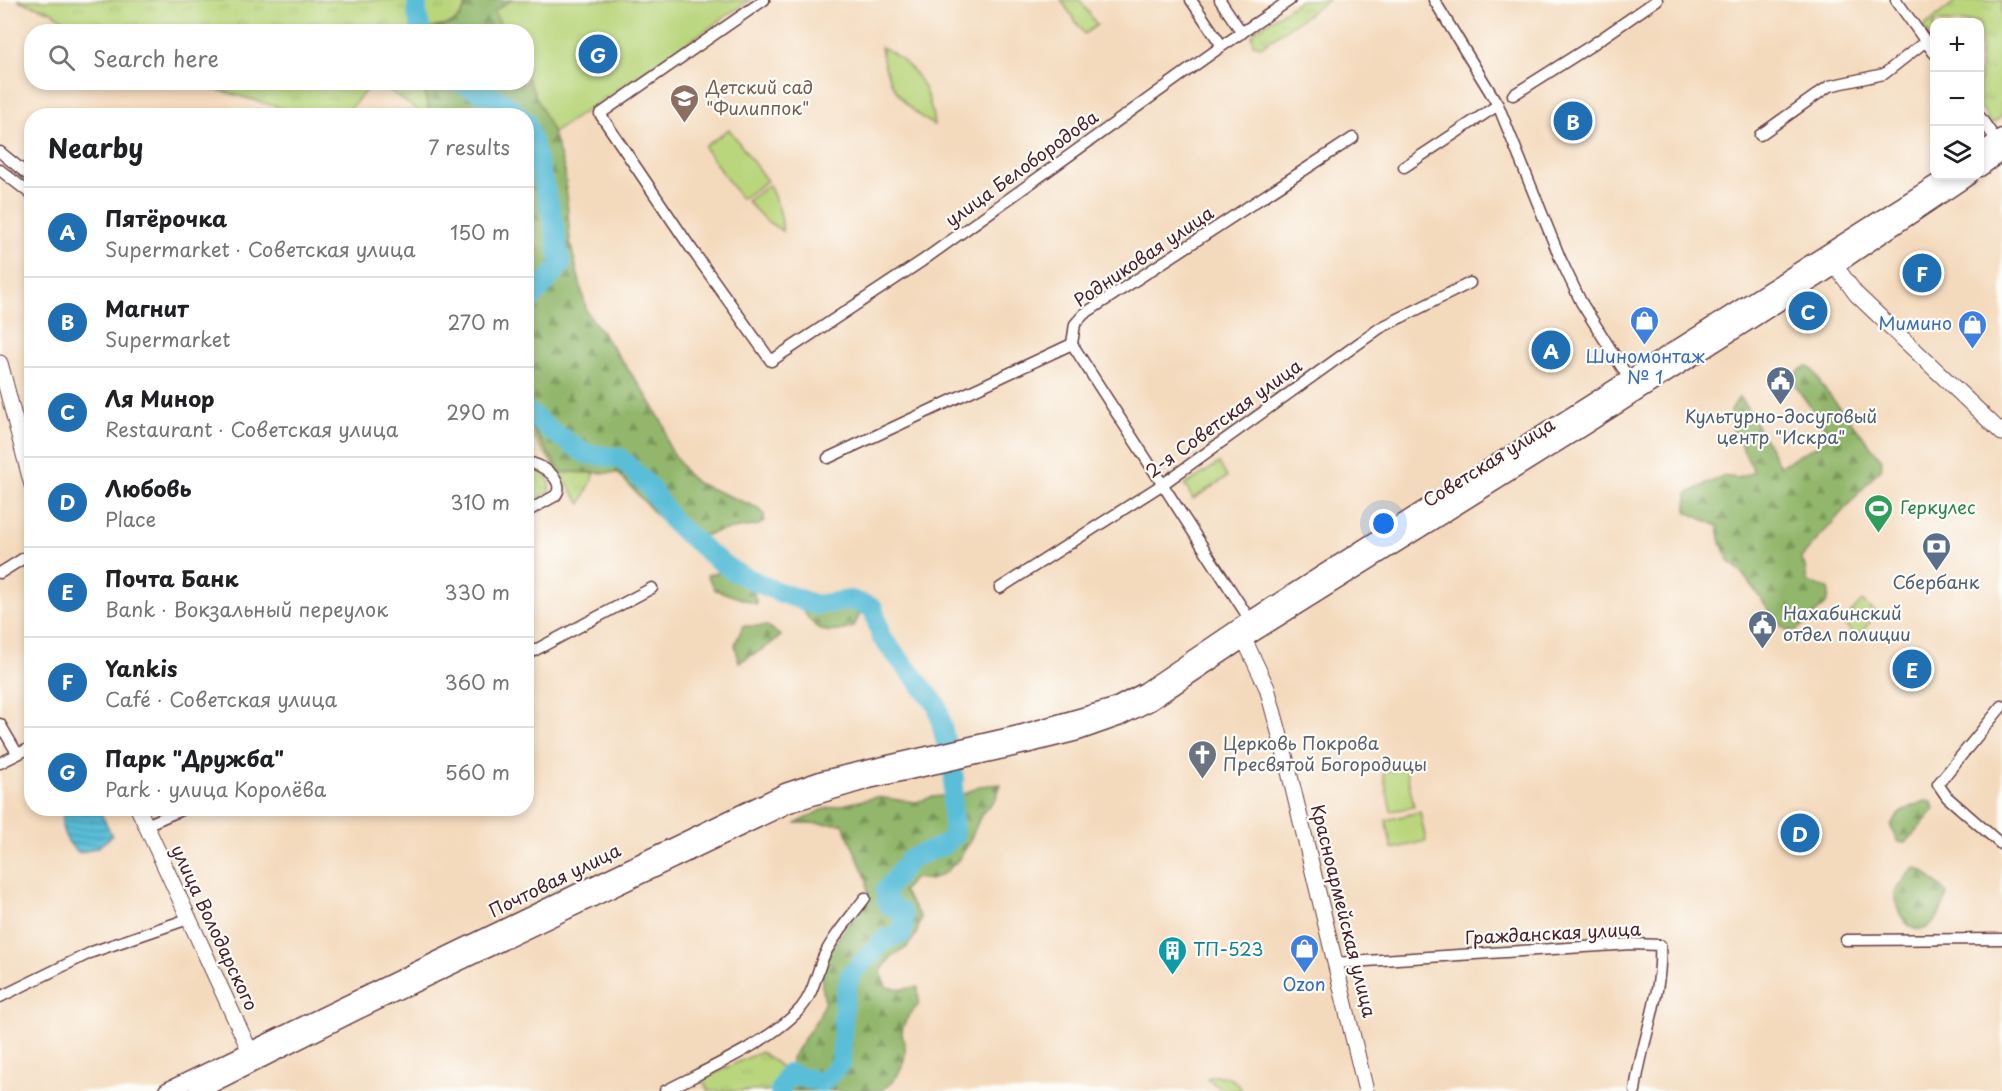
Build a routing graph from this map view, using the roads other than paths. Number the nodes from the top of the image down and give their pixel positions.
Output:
1 (764, 0) edge
2 (1191, 0) edge
3 (1220, 0) edge
4 (1290, 0) edge
5 (1434, 0) edge
6 (1657, 0) edge
7 (1896, 0) edge
8 (1242, 33) junction
9 (1926, 41) junction
10 (1222, 46) junction
11 (1930, 46) edge
12 (1513, 95) dead end
13 (1497, 105) junction
14 (1984, 122) edge
15 (1761, 135) dead end
16 (1353, 138) dead end
17 (2000, 143) edge
18 (1984, 151) edge
19 (0, 152) edge
20 (1984, 163) edge
21 (1404, 168) dead end
22 (0, 170) edge
23 (24, 172) edge
24 (1942, 180) edge
25 (1962, 180) edge
26 (24, 189) edge
27 (1831, 260) junction
28 (1470, 283) dead end
29 (1072, 344) junction
30 (0, 363) edge
31 (1633, 386) junction
32 (2002, 433) edge
33 (24, 454) edge
34 (828, 458) dead end
35 (534, 464) edge
36 (1163, 484) junction
37 (534, 508) edge
38 (24, 558) edge
39 (0, 573) edge
40 (652, 588) dead end
41 (1000, 588) dead end
42 (1250, 620) junction
43 (1244, 639) junction
44 (534, 651) edge
45 (2002, 706) edge
46 (0, 724) edge
47 (24, 750) edge
48 (976, 750) junction
49 (17, 753) junction
50 (0, 762) edge
51 (142, 816) edge
52 (167, 816) edge
53 (146, 825) junction
54 (2002, 844) edge
55 (865, 898) dead end
56 (188, 919) junction
57 (2002, 939) edge
58 (1846, 940) dead end
59 (1335, 963) junction
60 (0, 997) edge
61 (252, 1057) junction
62 (167, 1091) edge
63 (198, 1091) edge
64 (665, 1091) edge
65 (1366, 1091) edge
66 (1635, 1091) edge

1 - 10 street, улица Белобородова
2 - 10 street
3 - 8 street
4 - 8 street, улица Белобородова
5 - 13 street
6 - 12 street
7 - 9 street
8 - 10 street, улица Белобородова
9 - 11 street
9 - 15 street
13 - 21 street
13 - 31 street
14 - 17 street
16 - 29 street, Родниковая улица
17 - 18 main road
17 - 20 main road
19 - 23 street
22 - 26 street
24 - 27 main road, Советская улица
25 - 27 main road, Советская улица
27 - 31 main road, Советская улица
27 - 32 street
28 - 36 street, 2-я Советская улица
29 - 34 street
29 - 36 street
30 - 33 street
31 - 42 main road, Советская улица
31 - 43 main road, Советская улица
35 - 37 street
36 - 41 street, 2-я Советская улица
36 - 42 street
38 - 39 street
40 - 44 street
42 - 48 main road, Советская улица
43 - 48 main road, Советская улица
43 - 59 street, Красноармейская улица
45 - 54 street
46 - 49 street
47 - 49 street
48 - 61 main road, Почтовая улица
49 - 50 street
51 - 53 street, улица Володарского
52 - 53 street
53 - 56 street, улица Володарского
55 - 64 street
56 - 60 street
56 - 61 street, улица Володарского
57 - 58 street
59 - 65 street, Красноармейская улица
59 - 66 street, Гражданская улица
61 - 62 main road, Почтовая улица
61 - 63 main road, Почтовая улица

